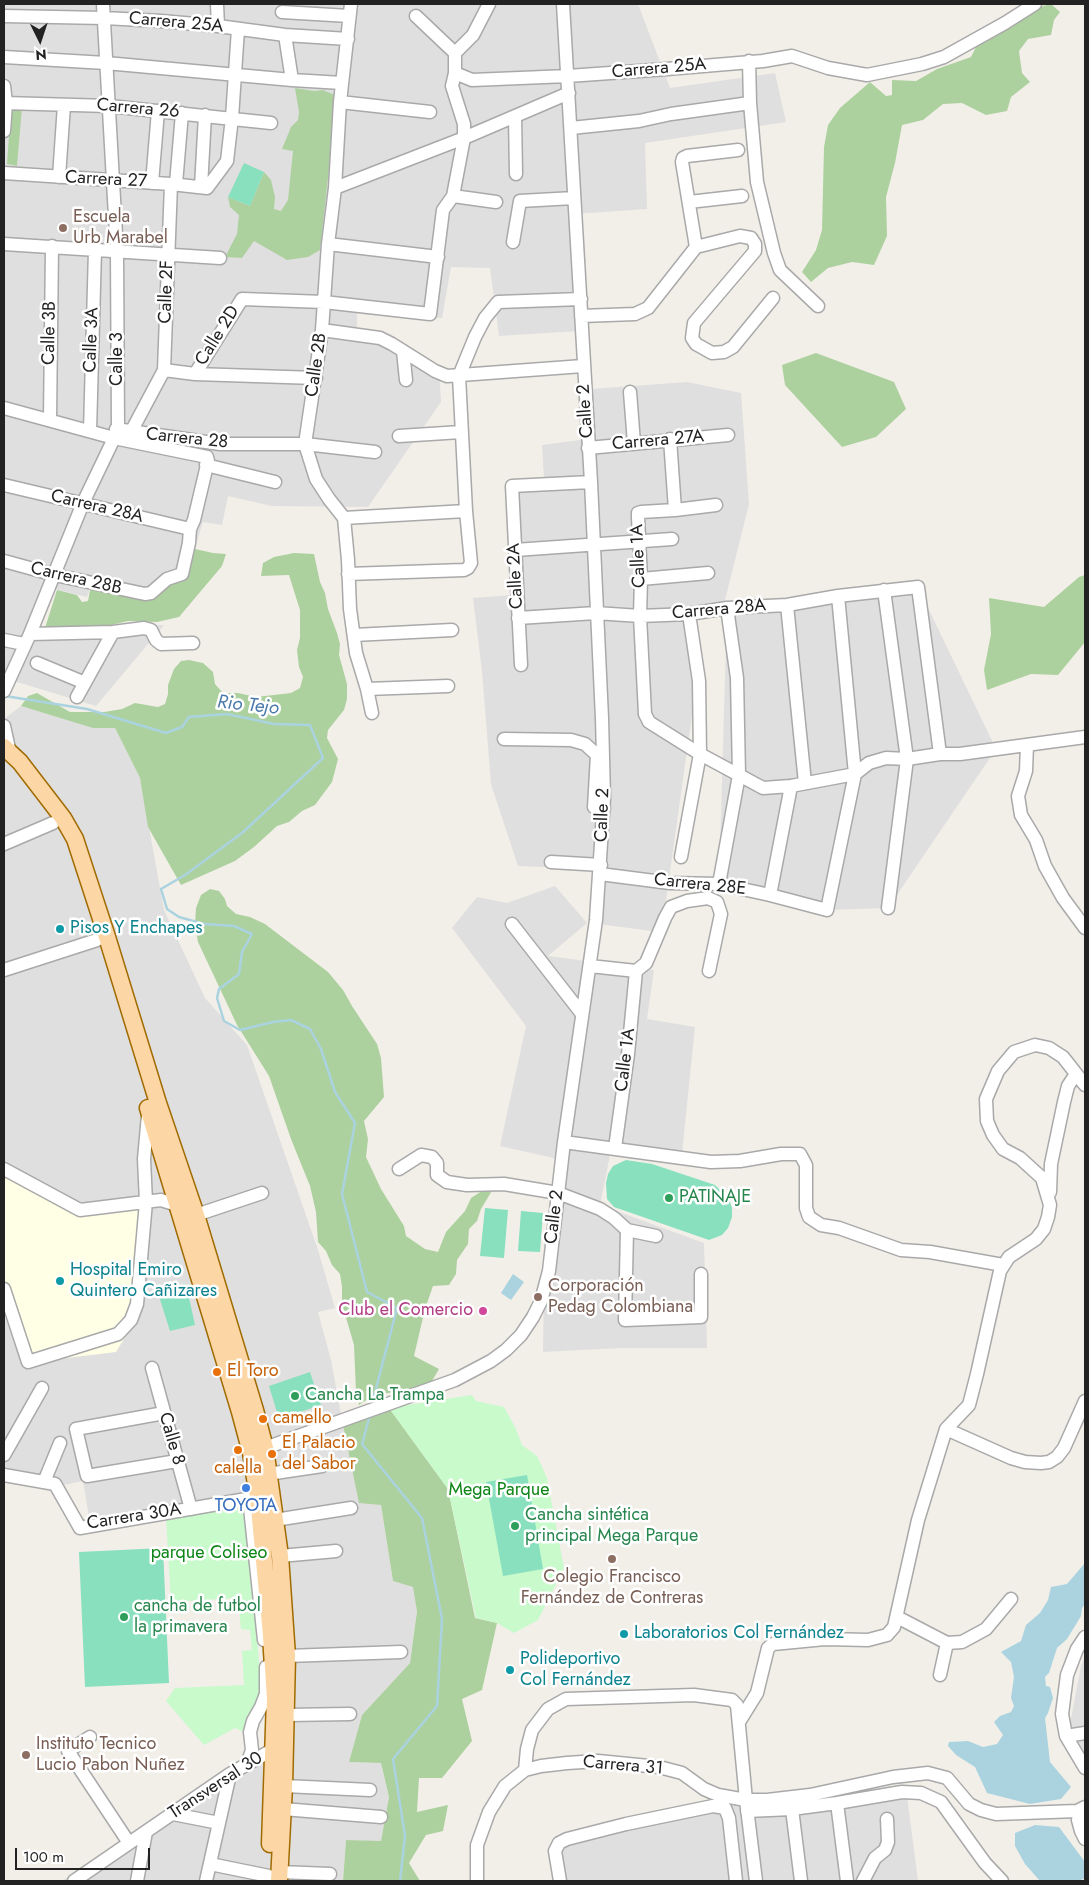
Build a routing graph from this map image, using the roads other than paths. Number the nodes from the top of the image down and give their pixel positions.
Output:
1 (103, 4) edge
2 (214, 4) edge
3 (489, 4) edge
4 (563, 4) edge
5 (1035, 4) edge
6 (282, 8) edge
7 (350, 10) edge
8 (4, 16) edge
9 (416, 16) dead end
10 (104, 18) junction
11 (218, 26) junction
12 (238, 29) junction
13 (282, 34) junction
14 (348, 39) junction
15 (455, 53) junction
16 (4, 57) edge
17 (749, 61) junction
18 (106, 63) junction
19 (456, 73) junction
20 (235, 74) junction
21 (568, 76) junction
22 (292, 80) junction
23 (342, 83) junction
24 (4, 86) edge
25 (569, 93) junction
26 (340, 102) junction
27 (5, 103) edge
28 (750, 103) junction
29 (64, 105) junction
30 (109, 106) junction
31 (158, 111) junction
32 (430, 112) dead end
33 (182, 113) junction
34 (205, 115) junction
35 (516, 116) junction
36 (232, 118) junction
37 (271, 123) dead end
38 (570, 128) junction
39 (4, 131) edge
40 (464, 138) junction
41 (738, 150) dead end
42 (4, 174) edge
43 (516, 174) dead end
44 (59, 177) junction
45 (112, 180) junction
46 (152, 182) junction
47 (173, 184) junction
48 (204, 187) junction
49 (335, 188) junction
50 (453, 196) junction
51 (742, 196) dead end
52 (574, 198) junction
53 (496, 202) dead end
54 (689, 202) junction
55 (513, 242) dead end
56 (4, 244) edge
57 (328, 244) junction
58 (52, 246) junction
59 (696, 247) junction
60 (95, 250) junction
61 (117, 252) junction
62 (169, 255) junction
63 (438, 257) junction
64 (220, 258) dead end
65 (773, 298) dead end
66 (581, 299) junction
67 (324, 302) junction
68 (818, 306) dead end
69 (581, 316) junction
70 (322, 330) junction
71 (403, 351) junction
72 (583, 366) junction
73 (164, 370) junction
74 (195, 374) junction
75 (459, 376) junction
76 (316, 378) junction
77 (406, 380) dead end
78 (630, 392) dead end
79 (4, 400) edge
80 (4, 408) edge
81 (50, 416) junction
82 (90, 427) junction
83 (131, 432) junction
84 (462, 432) junction
85 (116, 434) junction
86 (728, 435) dead end
87 (399, 436) dead end
88 (670, 439) junction
89 (634, 443) junction
90 (305, 444) junction
91 (588, 448) junction
92 (374, 452) dead end
93 (207, 462) junction
94 (275, 482) dead end
95 (591, 482) junction
96 (4, 485) edge
97 (83, 503) junction
98 (716, 505) dead end
99 (675, 510) junction
100 (466, 511) junction
101 (344, 518) junction
102 (190, 529) junction
103 (672, 540) dead end
104 (639, 542) junction
105 (593, 544) junction
106 (515, 550) junction
107 (4, 561) edge
108 (708, 573) dead end
109 (348, 574) junction
110 (54, 575) junction
111 (641, 579) junction
112 (884, 590) junction
113 (838, 596) junction
114 (787, 605) junction
115 (727, 608) junction
116 (596, 613) junction
117 (690, 614) junction
118 (640, 616) junction
119 (518, 618) junction
120 (452, 630) dead end
121 (113, 632) junction
122 (354, 635) junction
123 (27, 639) junction
124 (4, 640) edge
125 (193, 643) dead end
126 (37, 663) dead end
127 (520, 665) dead end
128 (85, 683) junction
129 (448, 686) dead end
130 (6, 687) edge
131 (367, 689) junction
132 (77, 697) dead end
133 (372, 713) dead end
134 (4, 726) edge
135 (1085, 737) edge
136 (504, 739) dead end
137 (1027, 745) junction
138 (6, 754) edge
139 (700, 754) junction
140 (940, 754) junction
141 (907, 759) junction
142 (855, 774) junction
143 (739, 775) junction
144 (805, 783) junction
145 (791, 786) junction
146 (601, 801) junction
147 (53, 823) junction
148 (4, 842) edge
149 (681, 857) dead end
150 (551, 862) dead end
151 (600, 870) junction
152 (719, 884) junction
153 (770, 895) junction
154 (888, 908) dead end
155 (512, 924) dead end
156 (1085, 928) edge
157 (97, 940) junction
158 (590, 966) junction
159 (4, 970) edge
160 (636, 971) junction
161 (709, 971) dead end
162 (582, 1014) junction
163 (1076, 1074) junction
164 (1085, 1085) edge
165 (148, 1108) junction
166 (564, 1142) junction
167 (615, 1148) junction
168 (4, 1169) edge
169 (399, 1169) dead end
170 (558, 1193) junction
171 (262, 1194) dead end
172 (146, 1202) junction
173 (177, 1205) junction
174 (1050, 1205) junction
175 (196, 1215) junction
176 (626, 1230) junction
177 (656, 1236) dead end
178 (1003, 1265) junction
179 (701, 1274) dead end
180 (4, 1289) edge
181 (152, 1368) dead end
182 (42, 1388) dead end
183 (1085, 1404) edge
184 (164, 1412) junction
185 (946, 1429) junction
186 (60, 1444) dead end
187 (265, 1448) junction
188 (4, 1455) edge
189 (178, 1461) junction
190 (322, 1466) dead end
191 (268, 1474) junction
192 (4, 1475) edge
193 (44, 1482) junction
194 (253, 1497) junction
195 (351, 1508) dead end
196 (191, 1509) junction
197 (275, 1520) junction
198 (336, 1551) dead end
199 (280, 1556) junction
200 (1012, 1599) dead end
201 (897, 1617) junction
202 (1085, 1637) edge
203 (947, 1643) junction
204 (401, 1652) dead end
205 (287, 1656) junction
206 (940, 1675) dead end
207 (350, 1714) dead end
208 (286, 1715) junction
209 (739, 1722) junction
210 (1085, 1733) edge
211 (1066, 1736) junction
212 (90, 1737) dead end
213 (252, 1741) junction
214 (276, 1748) junction
215 (247, 1764) junction
216 (1085, 1768) edge
217 (525, 1770) junction
218 (230, 1774) junction
219 (284, 1786) junction
220 (370, 1790) dead end
221 (837, 1803) junction
222 (746, 1805) junction
223 (283, 1809) junction
224 (792, 1809) junction
225 (173, 1814) junction
226 (1082, 1814) edge
227 (381, 1817) dead end
228 (887, 1819) dead end
229 (219, 1823) junction
230 (146, 1832) junction
231 (1085, 1839) edge
232 (130, 1843) junction
233 (477, 1845) junction
234 (210, 1864) junction
235 (330, 1874) dead end
236 (274, 1877) edge
237 (80, 1879) edge
238 (137, 1881) edge
239 (206, 1881) edge
240 (468, 1881) edge
241 (477, 1881) edge
242 (560, 1881) edge
243 (736, 1881) edge
244 (756, 1881) edge
245 (801, 1881) edge
246 (847, 1881) edge
247 (863, 1881) edge
248 (1002, 1881) edge

1 - 10 street, Calle 3
2 - 11 street
3 - 15 street
4 - 21 street, Calle 2
5 - 17 street, Carrera 25A
6 - 7 street
6 - 13 street
7 - 14 street, Calle 2B
8 - 10 street, Carrera 25A
9 - 15 street
10 - 11 street, Carrera 25A
10 - 18 street, Calle 3
11 - 12 street, Carrera 25A
12 - 13 street, Carrera 25A
12 - 20 street
13 - 14 street, Carrera 25A
13 - 22 street
14 - 23 street, Calle 2B
15 - 19 street
16 - 18 street
17 - 21 street, Carrera 25A
17 - 28 street
18 - 20 street
18 - 30 street, Calle 3
19 - 21 street, Carrera 25A
19 - 40 street
20 - 22 street
20 - 36 street
21 - 25 street, Calle 2
22 - 23 street
23 - 26 street, Calle 2B
24 - 27 street
25 - 35 street
25 - 38 street, Calle 2
26 - 32 street
26 - 49 street, Calle 2B
27 - 29 street, Carrera 26
27 - 39 street
28 - 38 street
28 - 68 street
29 - 30 street, Carrera 26
29 - 44 street
30 - 31 street, Carrera 26
30 - 45 street, Calle 3
31 - 33 street, Carrera 26
31 - 46 street
33 - 34 street, Carrera 26
33 - 47 street, Calle 2F
34 - 36 street, Carrera 26
34 - 48 street
35 - 40 street
35 - 43 street
36 - 37 street, Carrera 26
36 - 48 street
38 - 52 street, Calle 2
40 - 49 street
40 - 50 street
41 - 54 street
42 - 44 street, Carrera 27
44 - 45 street, Carrera 27
45 - 46 street, Carrera 27
45 - 61 street, Calle 3
46 - 47 street, Carrera 27
47 - 48 street, Carrera 27
47 - 62 street, Calle 2F
49 - 57 street, Calle 2B
50 - 53 street
50 - 63 street
51 - 54 street
52 - 55 street
52 - 66 street, Calle 2
54 - 59 street
56 - 58 street
57 - 63 street
57 - 67 street, Calle 2B
58 - 60 street
58 - 81 street, Calle 3B
59 - 65 street
59 - 69 street
60 - 61 street
60 - 82 street, Calle 3A
61 - 62 street
61 - 85 street, Calle 3
62 - 64 street
62 - 73 street, Calle 2F
63 - 67 street
66 - 69 street, Calle 2
66 - 75 street
67 - 70 street, Calle 2B
67 - 74 street, Calle 2D
69 - 72 street, Calle 2
70 - 71 street
70 - 76 street, Calle 2B
71 - 75 street
71 - 77 street
72 - 75 street
72 - 91 street, Calle 2
73 - 74 street
73 - 83 street
74 - 76 street
75 - 84 street
76 - 90 street, Calle 2B
78 - 89 street
79 - 81 street, Carrera 28
80 - 81 street, Carrera 28
81 - 82 street, Carrera 28
82 - 85 street, Carrera 28
83 - 85 street, Carrera 28
83 - 90 street, Carrera 28
84 - 87 street
84 - 100 street
85 - 93 street, Carrera 28
85 - 97 street, Calle 3
86 - 88 street, Carrera 27A
88 - 89 street, Carrera 27A
88 - 99 street
89 - 91 street, Carrera 27A
90 - 92 street, Carrera 28
90 - 101 street, Calle 2B
91 - 95 street, Calle 2
93 - 94 street, Carrera 28
93 - 102 street
95 - 105 street, Calle 2
95 - 106 street, Calle 2A
96 - 97 street, Carrera 28A
97 - 102 street, Carrera 28A
97 - 110 street, Calle 3
98 - 99 street
99 - 104 street, Calle 1A
100 - 101 street
100 - 109 street
101 - 109 street
102 - 110 street, Carrera 28B
103 - 104 street
104 - 105 street
104 - 111 street, Calle 1A
105 - 106 street
105 - 116 street, Calle 2
106 - 119 street, Calle 2A
107 - 110 street, Carrera 28B
108 - 111 street
109 - 122 street
110 - 123 street, Calle 3
111 - 118 street, Calle 1A
112 - 113 street, Carrera 28A
112 - 140 street, Carrera 28A
112 - 141 street
113 - 114 street, Carrera 28A
113 - 142 street
114 - 115 street, Carrera 28A
114 - 144 street
115 - 117 street, Carrera 28A
115 - 143 street
116 - 118 street, Carrera 28A
116 - 119 street, Carrera 28A
116 - 146 street, Calle 2
117 - 118 street, Carrera 28A
117 - 139 street
118 - 139 street, Calle 1A
119 - 127 street, Calle 2A
120 - 122 street
121 - 123 street
121 - 125 street
121 - 128 street
122 - 131 street
123 - 124 street
123 - 130 street, Calle 3
126 - 128 street
128 - 132 street
129 - 131 street
131 - 133 street
134 - 138 street
135 - 137 street
136 - 146 street
137 - 140 street
137 - 156 street
138 - 147 main road
138 - 175 main road
139 - 143 street
139 - 149 street
140 - 141 street
141 - 142 street
141 - 154 street
142 - 144 street
142 - 153 street, Carrera 28E
143 - 145 street
143 - 152 street
144 - 145 street
145 - 153 street
146 - 151 street, Calle 2
147 - 148 street
147 - 157 main road
150 - 151 street, Carrera 28E
151 - 152 street, Carrera 28E
151 - 158 street, Calle 2
152 - 153 street, Carrera 28E
155 - 162 street
157 - 159 street
157 - 165 main road
158 - 160 street
158 - 162 street, Calle 2
160 - 161 street
160 - 167 street, Calle 1A
162 - 166 street, Calle 2
163 - 164 street
163 - 174 street
163 - 174 street
165 - 172 street
165 - 173 main road
166 - 167 street
166 - 170 street, Calle 2
167 - 178 street
168 - 172 street
169 - 170 street
170 - 176 street
170 - 187 street, Calle 2
171 - 175 street
172 - 173 street
172 - 180 street
173 - 194 main road
174 - 178 street
175 - 187 main road
176 - 177 street
176 - 179 street
178 - 185 street
181 - 184 street, Calle 8
182 - 188 street
183 - 185 street
184 - 189 street, Calle 8
184 - 189 street
185 - 201 street
186 - 193 street
187 - 191 main road
189 - 196 street, Calle 8
190 - 191 street
191 - 197 main road
192 - 193 street, Carrera 30A
193 - 196 street, Carrera 30A
194 - 196 street, Carrera 30A
194 - 213 street
194 - 214 main road
195 - 197 street
197 - 199 main road
198 - 199 street
199 - 205 main road
200 - 203 street
201 - 203 street
201 - 209 street
202 - 211 street
203 - 206 street
204 - 205 street
205 - 208 main road
207 - 208 street
208 - 214 main road
209 - 217 street
209 - 222 street
210 - 211 street
211 - 216 street
212 - 232 street
213 - 214 street
213 - 215 street
214 - 215 street, Transversal 30
214 - 219 main road
214 - 236 main road
215 - 218 street, Transversal 30
217 - 222 street, Carrera 31
217 - 233 street
218 - 225 street, Transversal 30
218 - 229 street
219 - 220 street
219 - 223 main road
221 - 224 street
221 - 246 street
221 - 248 street
222 - 224 street
222 - 226 street
222 - 244 street
223 - 227 street
223 - 236 main road
224 - 245 street
225 - 229 street
225 - 230 street, Transversal 30
226 - 231 street
228 - 247 street
229 - 234 street
230 - 232 street, Transversal 30
230 - 238 street
232 - 237 street, Transversal 30
233 - 240 street
233 - 241 street
234 - 236 street
234 - 239 street
235 - 236 street
242 - 243 street

